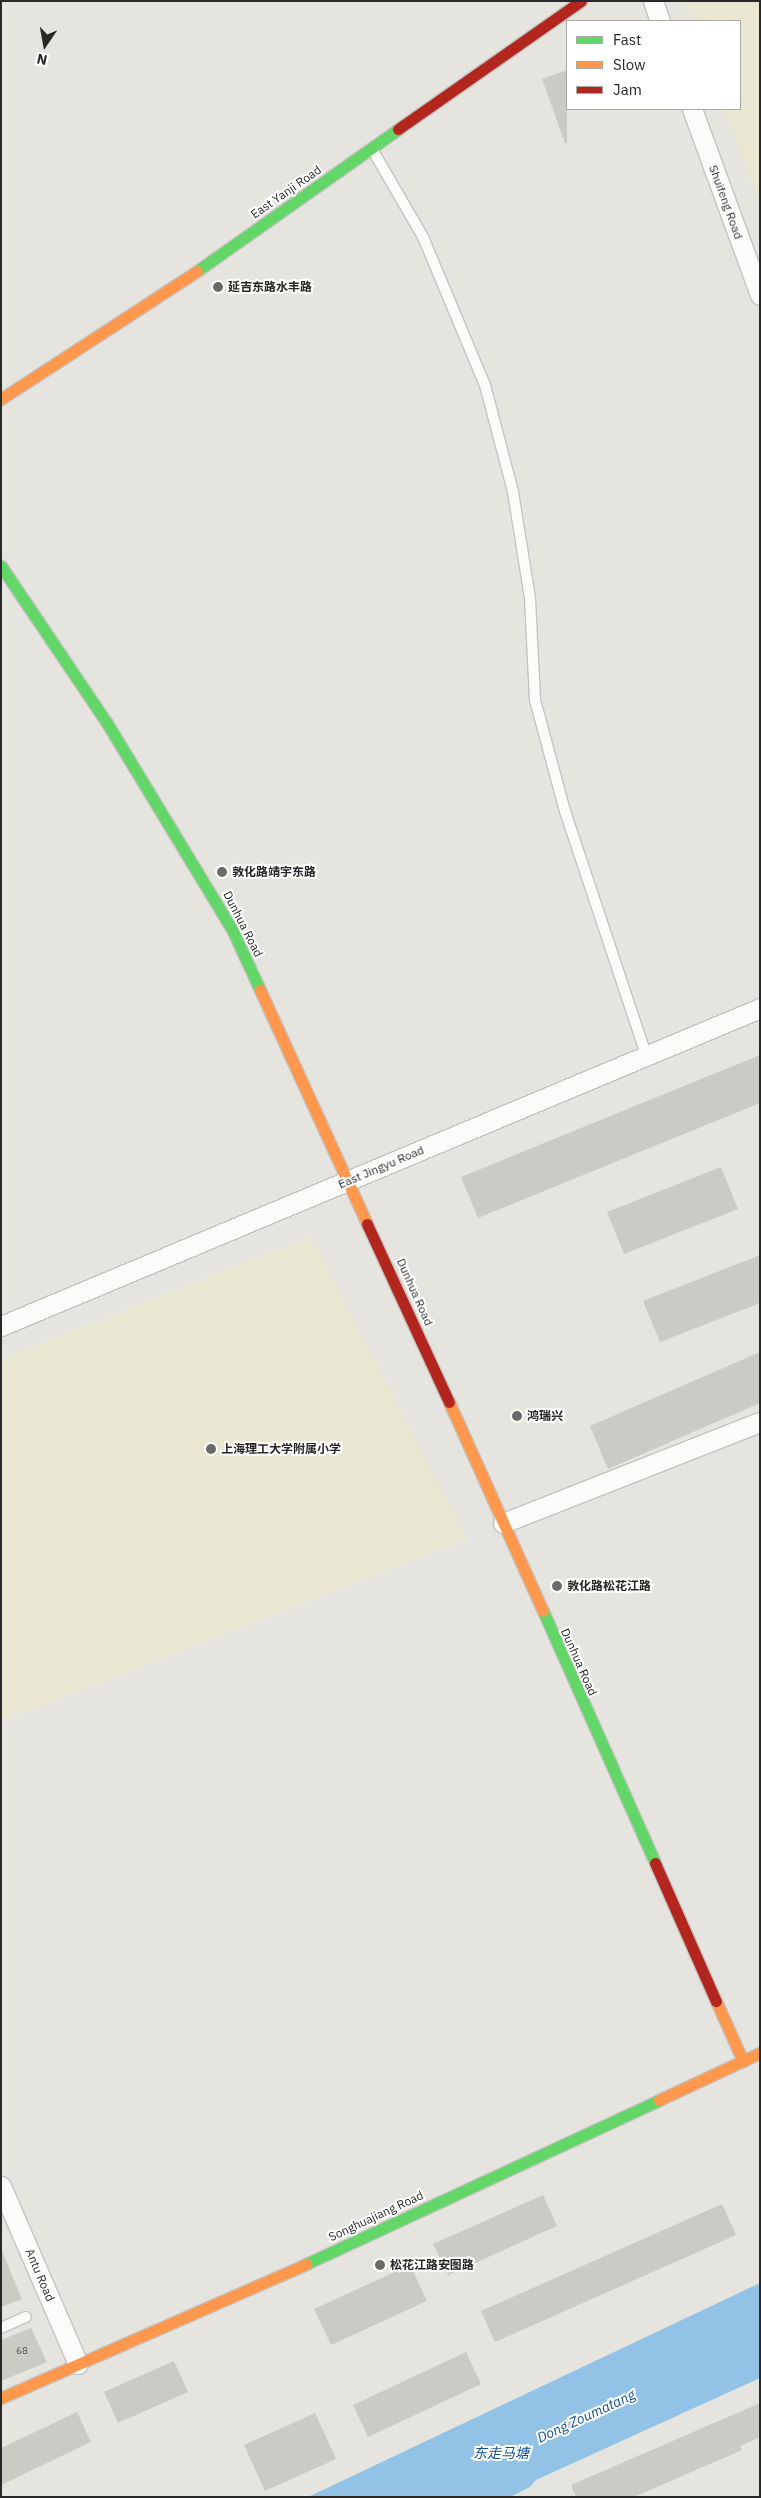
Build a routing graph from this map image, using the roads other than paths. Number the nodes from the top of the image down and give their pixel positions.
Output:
1 (581, 1) edge
2 (652, 1) edge
3 (660, 20) edge
4 (692, 110) edge
5 (372, 149) junction
6 (760, 295) edge
7 (1, 399) edge
8 (1, 566) edge
9 (760, 1008) edge
10 (646, 1054) junction
11 (349, 1181) junction
12 (1, 1326) edge
13 (760, 1422) edge
14 (503, 1523) junction
15 (760, 2053) edge
16 (744, 2061) junction
17 (1, 2186) edge
18 (26, 2317) dead end
19 (1, 2328) edge
20 (78, 2364) junction
21 (1, 2398) edge

1 - 5 street, East Yanji Road
2 - 3 street
4 - 6 street, Shuifeng Road
5 - 7 street, East Yanji Road
5 - 10 lane
8 - 11 street, Dunhua Road
9 - 10 street, East Jingyu Road
10 - 11 street, East Jingyu Road
11 - 12 street, East Jingyu Road
11 - 14 street, Dunhua Road
13 - 14 street
14 - 16 street, Dunhua Road
15 - 16 street, Songhuajiang Road
16 - 20 street, Songhuajiang Road
17 - 20 street, Antu Road
18 - 19 lane
20 - 21 street, Songhuajiang Road

